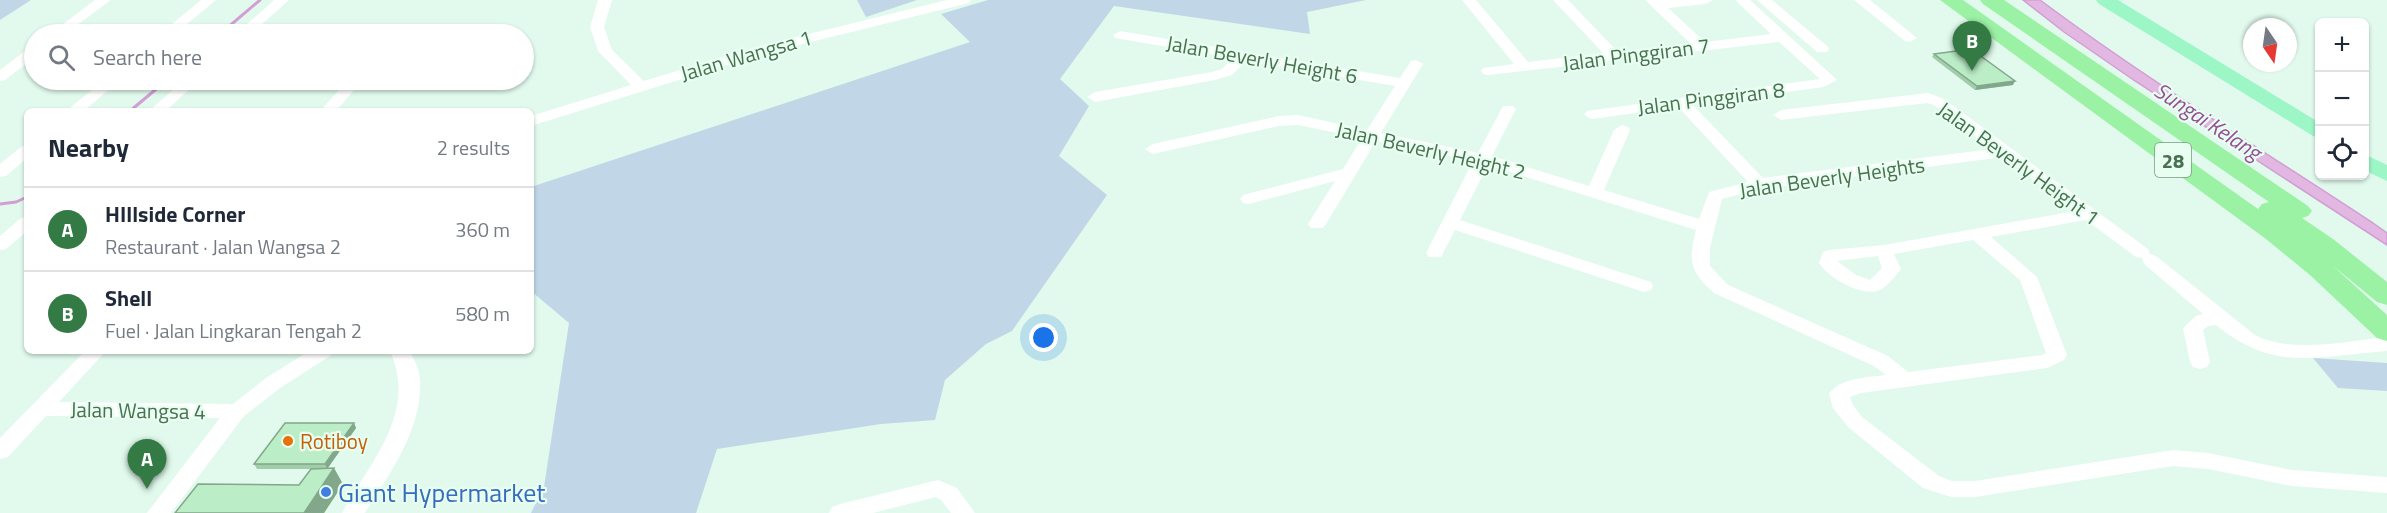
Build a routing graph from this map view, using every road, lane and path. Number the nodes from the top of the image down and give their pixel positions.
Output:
1 (104, 0) edge
2 (209, 0) edge
3 (282, 0) edge
4 (605, 0) edge
5 (964, 0) edge
6 (1469, 0) edge
7 (1560, 0) edge
8 (1706, 0) edge
9 (1742, 0) edge
10 (1764, 0) edge
11 (1861, 0) edge
12 (1950, 0) edge
13 (1969, 0) edge
14 (1990, 0) edge
15 (2105, 0) edge
16 (1654, 3) edge
17 (71, 24) edge
18 (179, 24) edge
19 (254, 24) edge
20 (1120, 35) dead end
21 (1783, 37) junction
22 (1910, 38) dead end
23 (1701, 46) junction
24 (1822, 49) dead end
25 (1243, 55) junction
26 (1614, 56) junction
27 (24, 59) edge
28 (1416, 64) dead end
29 (1524, 67) junction
30 (1488, 71) dead end
31 (0, 77) edge
32 (1404, 83) junction
33 (640, 86) junction
34 (100, 90) edge
35 (181, 90) edge
36 (347, 90) edge
37 (1095, 98) dead end
38 (1682, 102) junction
39 (78, 108) edge
40 (160, 108) edge
41 (331, 108) edge
42 (1508, 109) dead end
43 (1592, 114) dead end
44 (1781, 115) dead end
45 (534, 120) edge
46 (1622, 130) dead end
47 (2315, 130) edge
48 (1372, 134) junction
49 (1153, 149) dead end
50 (24, 152) edge
51 (2007, 152) junction
52 (1485, 159) junction
53 (2369, 163) edge
54 (0, 172) edge
55 (1349, 172) junction
56 (2387, 174) edge
57 (1760, 184) junction
58 (1594, 192) junction
59 (1249, 199) dead end
60 (2089, 214) junction
61 (1451, 223) junction
62 (1317, 224) dead end
63 (24, 225) edge
64 (1706, 227) junction
65 (1976, 233) junction
66 (0, 245) edge
67 (1884, 250) dead end
68 (1435, 253) dead end
69 (2387, 273) edge
70 (1644, 286) dead end
71 (2387, 296) edge
72 (2220, 318) junction
73 (2387, 331) edge
74 (2387, 344) edge
75 (93, 354) edge
76 (318, 354) edge
77 (401, 354) edge
78 (2200, 362) dead end
79 (1906, 381) junction
80 (39, 409) junction
81 (237, 411) junction
82 (0, 451) edge
83 (2387, 485) edge
84 (158, 513) edge
85 (353, 513) edge
86 (840, 513) edge
87 (964, 513) edge

1 - 17 street
2 - 18 street
3 - 19 street
4 - 33 street
5 - 33 street, Jalan Wangsa 1
6 - 29 street
7 - 26 street
8 - 16 street
9 - 21 street
10 - 24 street
11 - 22 street
12 - 73 highway, 28
13 - 71 highway, 28
14 - 69 highway
15 - 47 main road
16 - 23 street
20 - 25 street, Jalan Beverly Height 6
21 - 23 street, Jalan Pinggiran 7
21 - 38 street, Jalan Pinggiran 8
23 - 26 street, Jalan Pinggiran 7
25 - 32 street, Jalan Beverly Height 6
25 - 37 street
26 - 29 street, Jalan Pinggiran 7
27 - 31 street
28 - 32 street
29 - 30 street, Jalan Pinggiran 7
32 - 48 street
33 - 45 street, Jalan Wangsa 1
34 - 39 street
35 - 40 street
36 - 41 street
38 - 43 street, Jalan Pinggiran 8
38 - 57 street
42 - 52 street
44 - 51 street, Jalan Beverly Height 1
46 - 58 street
48 - 49 street, Jalan Beverly Height 2
48 - 52 street, Jalan Beverly Height 2
48 - 55 street
50 - 54 street
51 - 57 street, Jalan Beverly Heights
51 - 60 street, Jalan Beverly Height 1
52 - 58 street, Jalan Beverly Height 2
52 - 61 street
53 - 56 main road
55 - 59 street
55 - 62 street
57 - 64 street, Jalan Beverly Heights
58 - 64 street, Jalan Beverly Height 2
60 - 65 street
60 - 72 street, Jalan Beverly Height 1
61 - 68 street
61 - 70 street
63 - 66 street
64 - 79 street, Jalan Beverly Heights
65 - 67 street
65 - 79 street
72 - 74 street, Jalan Beverly Height 1
72 - 78 street
75 - 80 street
76 - 81 street
77 - 85 street
79 - 83 street
80 - 81 street, Jalan Wangsa 4
80 - 82 street
81 - 84 street
86 - 87 street

